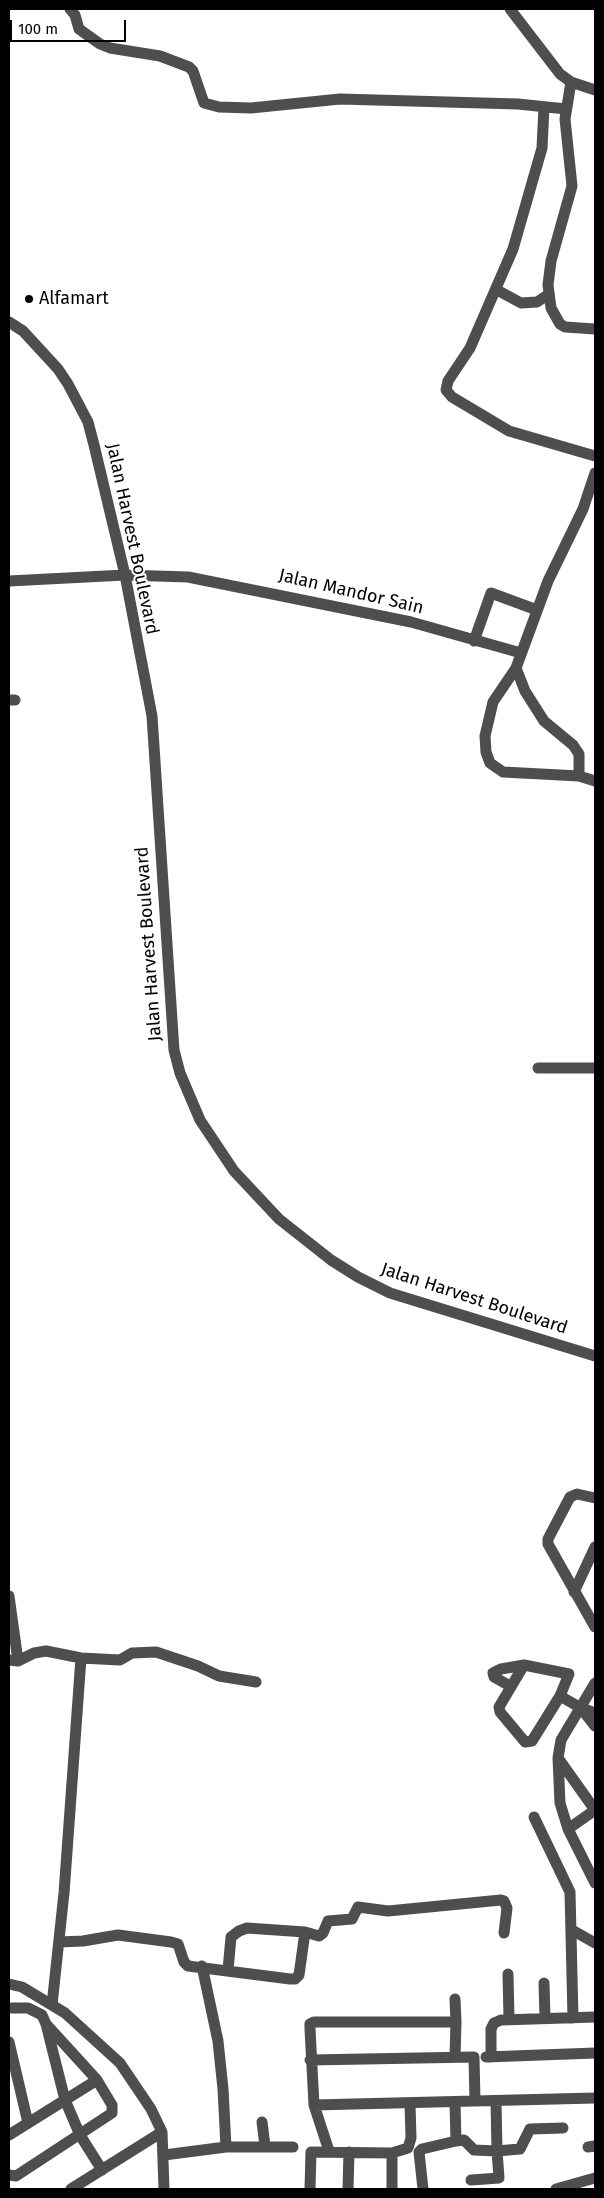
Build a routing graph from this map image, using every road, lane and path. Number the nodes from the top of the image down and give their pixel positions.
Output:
1 (70, 9) edge
2 (510, 9) edge
3 (571, 82) junction
4 (595, 90) edge
5 (544, 107) junction
6 (566, 109) junction
7 (497, 290) junction
8 (549, 294) junction
9 (9, 322) edge
10 (595, 329) edge
11 (595, 456) edge
12 (595, 473) edge
13 (124, 575) junction
14 (9, 581) edge
15 (537, 610) junction
16 (474, 641) junction
17 (521, 653) junction
18 (516, 668) junction
19 (579, 776) junction
20 (595, 780) edge
21 (538, 1068) dead end
22 (595, 1068) edge
23 (595, 1356) edge
24 (595, 1498) edge
25 (595, 1547) edge
26 (574, 1592) junction
27 (9, 1596) edge
28 (595, 1627) edge
29 (81, 1658) junction
30 (13, 1660) edge
31 (524, 1665) junction
32 (256, 1682) dead end
33 (595, 1682) edge
34 (510, 1686) junction
35 (570, 1702) junction
36 (595, 1713) edge
37 (595, 1726) edge
38 (558, 1758) junction
39 (595, 1810) edge
40 (534, 1817) dead end
41 (568, 1829) junction
42 (590, 1863) edge
43 (595, 1883) edge
44 (572, 1930) junction
45 (305, 1932) junction
46 (504, 1933) dead end
47 (59, 1942) junction
48 (595, 1943) edge
49 (202, 1966) junction
50 (228, 1970) junction
51 (508, 1974) dead end
52 (9, 1984) edge
53 (544, 1984) dead end
54 (455, 1999) dead end
55 (52, 2005) junction
56 (9, 2008) edge
57 (595, 2017) edge
58 (509, 2018) junction
59 (545, 2018) junction
60 (573, 2018) junction
61 (456, 2022) junction
62 (46, 2024) junction
63 (9, 2042) edge
64 (595, 2053) edge
65 (455, 2057) junction
66 (474, 2057) junction
67 (491, 2057) junction
68 (310, 2060) junction
69 (97, 2080) junction
70 (595, 2098) edge
71 (65, 2100) junction
72 (496, 2100) junction
73 (475, 2101) junction
74 (455, 2102) junction
75 (410, 2104) junction
76 (314, 2105) junction
77 (262, 2122) dead end
78 (28, 2123) junction
79 (562, 2128) dead end
80 (162, 2132) junction
81 (9, 2135) edge
82 (80, 2135) junction
83 (456, 2141) junction
84 (264, 2146) junction
85 (226, 2147) junction
86 (294, 2147) dead end
87 (329, 2151) junction
88 (497, 2151) junction
89 (349, 2152) junction
90 (392, 2152) junction
91 (164, 2155) junction
92 (102, 2170) junction
93 (9, 2175) edge
94 (595, 2178) edge
95 (471, 2180) dead end
96 (579, 2186) edge
97 (71, 2189) edge
98 (164, 2189) edge
99 (310, 2189) edge
100 (348, 2189) edge
101 (392, 2189) edge
102 (422, 2189) edge
103 (556, 2189) edge

1 - 5 street
2 - 3 street
3 - 4 street
3 - 6 street
5 - 6 street
5 - 7 street
6 - 8 street
7 - 8 street
7 - 11 street
8 - 10 street
9 - 13 street, Jalan Harvest Boulevard
12 - 15 street
13 - 14 street, Jalan Mandor Sain
13 - 16 street, Jalan Mandor Sain
13 - 23 street, Jalan Harvest Boulevard
15 - 16 street
15 - 17 street
16 - 17 street, Jalan Mandor Sain
17 - 18 street
18 - 19 street
18 - 19 street
19 - 20 street
21 - 22 street
24 - 26 street
25 - 26 street
26 - 28 street
27 - 30 street
29 - 30 street
29 - 32 street
29 - 47 street
31 - 34 street
31 - 34 street
31 - 35 street
33 - 35 street
34 - 35 street
35 - 36 street
35 - 37 street
35 - 38 street
38 - 39 street
38 - 41 street
39 - 41 street
40 - 44 street
41 - 42 street
42 - 43 street
44 - 48 street
44 - 60 street
45 - 46 street
45 - 50 street
45 - 50 street
47 - 49 street
47 - 55 street
49 - 50 street
49 - 85 street
51 - 58 street
52 - 55 street
53 - 59 street
54 - 61 street
55 - 80 street
56 - 62 street
57 - 60 street
58 - 59 street
58 - 67 street
59 - 60 street
61 - 65 street
61 - 68 street
62 - 69 street
62 - 71 street
63 - 78 street
64 - 67 street
65 - 66 street
65 - 68 street
66 - 67 street
66 - 73 street
68 - 76 street
69 - 71 street
69 - 82 street
70 - 72 street
71 - 78 street
71 - 82 street
72 - 73 street
72 - 88 street
73 - 74 street
74 - 75 street
74 - 83 street
75 - 76 street
75 - 90 street
76 - 87 street
77 - 84 street
78 - 81 street
79 - 88 street
80 - 91 street
80 - 92 street
82 - 92 street
82 - 93 street
83 - 88 street
83 - 102 street
84 - 85 street
84 - 86 street
85 - 91 street
87 - 89 street
87 - 99 street
88 - 95 street
89 - 90 street
89 - 100 street
90 - 101 street
91 - 98 street
92 - 97 street
94 - 96 street
96 - 103 street

